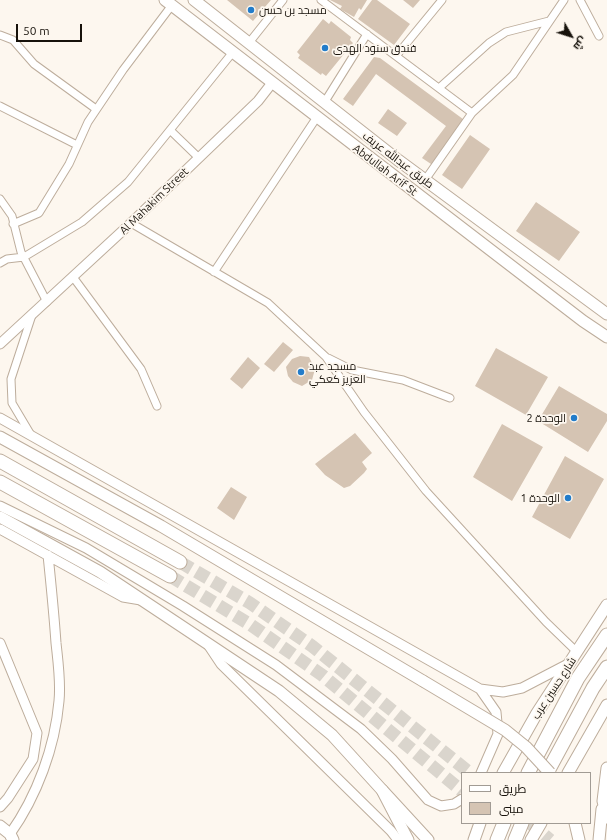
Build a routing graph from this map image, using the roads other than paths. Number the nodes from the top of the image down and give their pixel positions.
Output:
1 (194, 0) edge
2 (283, 0) edge
3 (321, 0) edge
4 (442, 0) edge
5 (564, 0) edge
6 (580, 0) edge
7 (168, 3) edge
8 (549, 21) junction
9 (367, 34) junction
10 (0, 35) edge
11 (599, 36) dead end
12 (248, 44) junction
13 (236, 55) junction
14 (396, 56) junction
15 (272, 83) junction
16 (439, 88) junction
17 (324, 103) junction
18 (0, 106) edge
19 (96, 109) junction
20 (472, 113) junction
21 (317, 117) junction
22 (170, 130) junction
23 (77, 146) junction
24 (199, 158) junction
25 (425, 180) junction
26 (0, 198) edge
27 (2, 207) edge
28 (131, 223) junction
29 (14, 224) junction
30 (24, 257) junction
31 (0, 263) edge
32 (214, 272) junction
33 (73, 277) junction
34 (47, 302) junction
35 (607, 314) edge
36 (32, 315) junction
37 (607, 337) edge
38 (0, 344) edge
39 (326, 357) junction
40 (450, 398) dead end
41 (157, 406) dead end
42 (0, 418) edge
43 (31, 435) junction
44 (0, 437) edge
45 (0, 461) edge
46 (0, 482) edge
47 (0, 506) edge
48 (0, 517) edge
49 (0, 529) edge
50 (48, 555) junction
51 (180, 562) tunnel mouth
52 (170, 576) tunnel mouth
53 (145, 601) junction
54 (607, 605) edge
55 (607, 635) edge
56 (0, 643) edge
57 (208, 643) junction
58 (577, 652) junction
59 (570, 663) junction
60 (607, 667) edge
61 (480, 689) junction
62 (607, 705) edge
63 (33, 760) junction
64 (45, 764) junction
65 (607, 768) edge
66 (481, 772) edge
67 (504, 772) edge
68 (529, 772) edge
69 (547, 772) edge
70 (549, 772) edge
71 (569, 772) edge
72 (382, 790) junction
73 (461, 800) edge
74 (603, 801) junction
75 (0, 806) edge
76 (607, 818) edge
77 (480, 824) edge
78 (504, 824) edge
79 (522, 824) edge
80 (540, 824) edge
81 (576, 824) edge
82 (0, 826) edge
83 (13, 838) edge
84 (398, 840) edge
85 (408, 840) edge
86 (428, 840) edge
87 (474, 840) edge
88 (497, 840) edge
89 (515, 840) edge
90 (531, 840) edge
91 (579, 840) edge
92 (599, 840) edge

1 - 12 main road, طريق عبدالله عريف
2 - 12 street
3 - 9 street
4 - 14 street
5 - 8 street
6 - 11 street
7 - 13 main road, Abdullah Arif St
7 - 19 street
8 - 16 street
8 - 20 street
9 - 14 street
9 - 17 street
10 - 19 street
12 - 13 main road
12 - 17 main road, طريق عبدالله عريف
13 - 15 main road, Abdullah Arif St
13 - 22 street
14 - 16 street
15 - 21 main road, Abdullah Arif St
15 - 24 street, Al Mahakim Street
16 - 20 street
17 - 25 main road, طريق عبدالله عريف
18 - 23 street
19 - 23 street
20 - 25 street
21 - 32 street
21 - 37 main road, Abdullah Arif St
22 - 24 street
22 - 30 street
23 - 29 street
24 - 28 street, Al Mahakim Street
25 - 35 main road, طريق عبدالله عريف
26 - 27 street
27 - 29 street
28 - 32 street
28 - 33 street, Al Mahakim Street
29 - 30 street
30 - 31 street
30 - 34 street
32 - 39 street
33 - 34 street, Al Mahakim Street
33 - 41 street
34 - 36 street, Al Mahakim Street
36 - 38 street, Al Mahakim Street
36 - 43 street
39 - 40 street
39 - 58 street
42 - 43 street
43 - 61 street
44 - 69 main road, bridge
45 - 51 highway
46 - 52 highway
47 - 73 street
48 - 53 main road
49 - 50 street
50 - 53 street
50 - 64 street
53 - 57 main road
54 - 58 main road, شارع حسين عرب
55 - 68 highway
56 - 63 street
57 - 72 main road
57 - 84 street
58 - 59 main road, شارع حسين عرب
59 - 61 street
59 - 67 main road, شارع حسين عرب
60 - 70 highway
61 - 66 street
62 - 71 main road
63 - 64 street
63 - 75 street
64 - 83 street
65 - 74 main road
72 - 85 main road
72 - 86 main road
74 - 76 main road
74 - 92 main road
77 - 87 main road
78 - 88 highway
79 - 89 highway
80 - 90 main road
81 - 91 main road
82 - 83 main road

